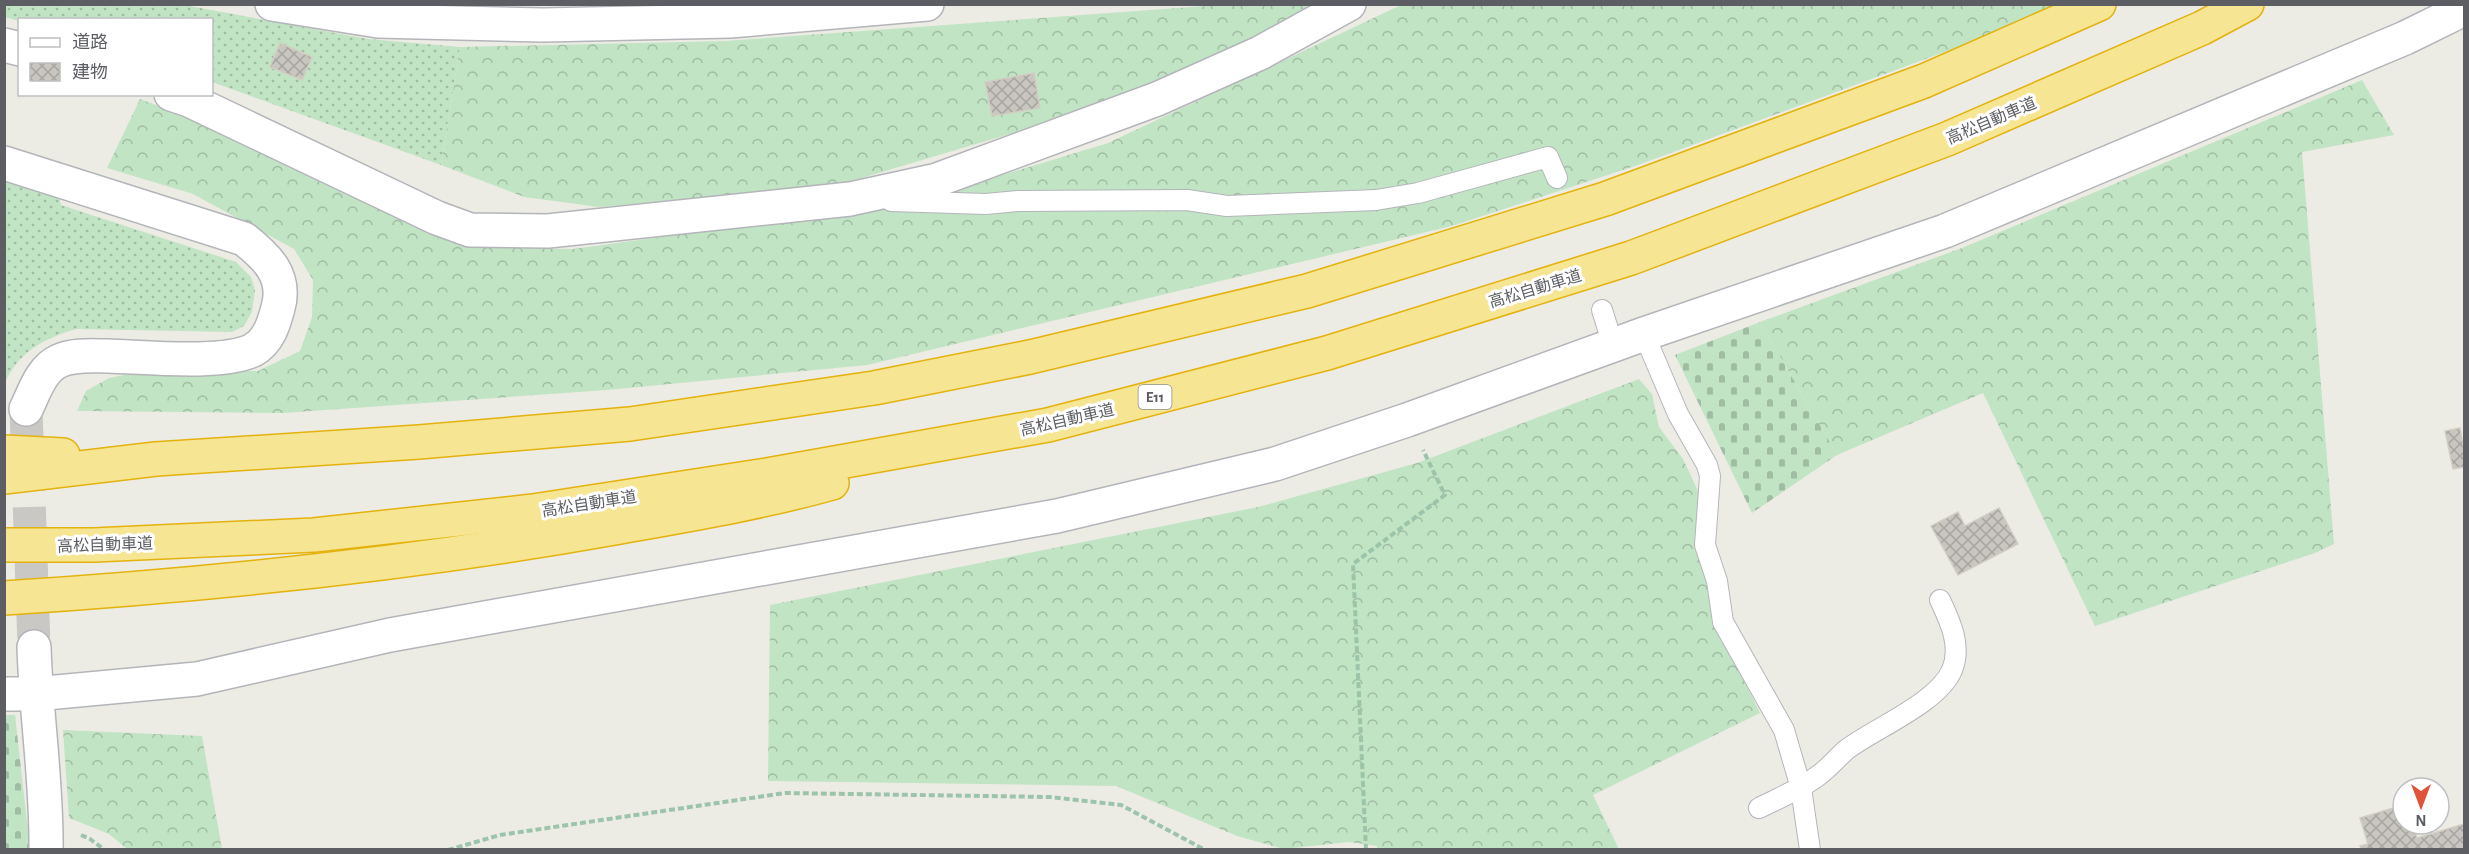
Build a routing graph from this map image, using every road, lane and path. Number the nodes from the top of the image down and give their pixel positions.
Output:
1 (272, 4) edge
2 (927, 4) edge
3 (1348, 4) edge
4 (2100, 4) edge
5 (2247, 4) edge
6 (2464, 9) edge
7 (177, 96) edge
8 (4, 163) edge
9 (1557, 178) dead end
10 (850, 199) junction
11 (1602, 310) dead end
12 (1644, 334) junction
13 (1613, 345) junction
14 (26, 409) tunnel mouth
15 (1407, 420) junction
16 (1048, 425) junction
17 (4, 452) edge
18 (156, 459) junction
19 (4, 477) edge
20 (4, 545) edge
21 (4, 598) edge
22 (1940, 600) dead end
23 (34, 648) tunnel mouth
24 (20, 694) edge
25 (1801, 788) junction
26 (1758, 808) dead end
27 (46, 849) edge
28 (448, 849) edge
29 (1205, 849) edge
30 (1366, 849) edge
31 (1810, 849) edge

1 - 2 street
3 - 10 street
4 - 18 highway
5 - 16 highway, 高松自動車道 / E11
6 - 12 street
7 - 10 street
8 - 14 street
9 - 10 lane
11 - 13 lane
12 - 13 street
12 - 25 lane
13 - 15 street
15 - 24 street
15 - 30 path
16 - 20 highway, 高松自動車道 / E11
16 - 21 highway
17 - 18 highway
18 - 19 highway
22 - 25 lane
23 - 24 street
24 - 27 street
25 - 26 lane
25 - 31 lane
28 - 29 path

